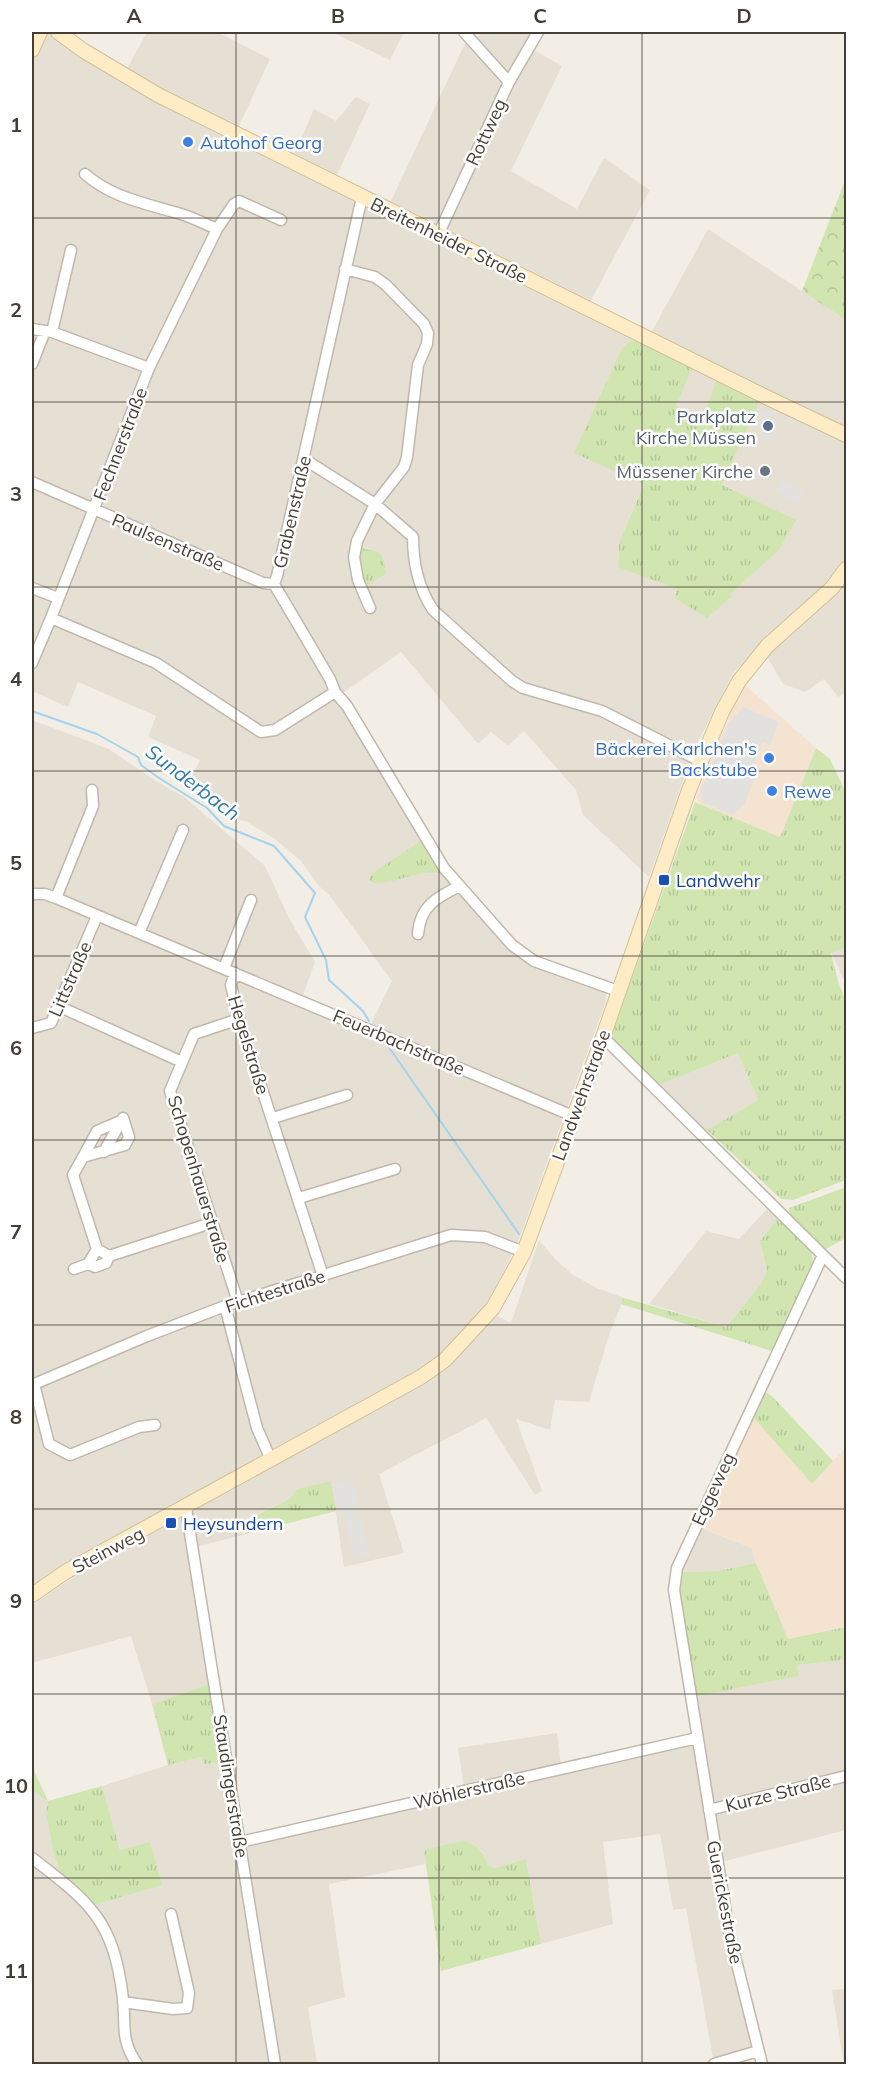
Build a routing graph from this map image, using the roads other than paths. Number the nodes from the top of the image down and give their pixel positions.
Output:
1 (40, 32) edge
2 (58, 32) edge
3 (464, 32) edge
4 (538, 32) edge
5 (32, 50) edge
6 (509, 82) junction
7 (86, 174) dead end
8 (362, 197) junction
9 (281, 220) dead end
10 (217, 230) junction
11 (438, 235) junction
12 (71, 250) dead end
13 (345, 269) junction
14 (32, 329) edge
15 (48, 332) junction
16 (32, 364) edge
17 (149, 368) junction
18 (846, 435) edge
19 (304, 459) junction
20 (32, 482) edge
21 (375, 504) junction
22 (94, 510) junction
23 (846, 569) edge
24 (273, 584) junction
25 (32, 588) edge
26 (58, 598) junction
27 (370, 608) dead end
28 (51, 618) junction
29 (32, 663) edge
30 (335, 692) junction
31 (700, 761) junction
32 (92, 790) dead end
33 (183, 830) dead end
34 (460, 886) junction
35 (32, 894) edge
36 (56, 898) junction
37 (251, 900) dead end
38 (97, 916) junction
39 (139, 933) junction
40 (418, 934) dead end
41 (224, 968) junction
42 (235, 973) junction
43 (618, 991) junction
44 (58, 1006) junction
45 (239, 1019) junction
46 (32, 1028) edge
47 (603, 1037) junction
48 (182, 1062) junction
49 (347, 1095) dead end
50 (573, 1116) junction
51 (273, 1118) junction
52 (94, 1136) junction
53 (107, 1148) junction
54 (83, 1157) junction
55 (395, 1169) dead end
56 (299, 1198) junction
57 (211, 1223) junction
58 (97, 1249) junction
59 (524, 1252) junction
60 (823, 1255) junction
61 (109, 1256) junction
62 (88, 1264) junction
63 (74, 1269) dead end
64 (323, 1276) junction
65 (846, 1278) edge
66 (238, 1302) junction
67 (225, 1306) junction
68 (33, 1384) edge
69 (155, 1425) dead end
70 (271, 1460) junction
71 (186, 1508) junction
72 (32, 1595) edge
73 (697, 1738) junction
74 (846, 1776) edge
75 (709, 1810) junction
76 (240, 1842) junction
77 (32, 1858) edge
78 (171, 1914) dead end
79 (123, 2002) junction
80 (758, 2051) junction
81 (137, 2064) edge
82 (275, 2064) edge
83 (714, 2064) edge
84 (762, 2064) edge

1 - 5 street
2 - 8 street, Breitenheider Straße
3 - 6 street
4 - 6 street, Rottweg
6 - 11 street, Rottweg
7 - 10 street
8 - 11 street, Breitenheider Straße
8 - 13 street, Grabenstraße
9 - 10 street, Fechnerstraße
10 - 17 street, Fechnerstraße
11 - 18 street, Breitenheider Straße
12 - 15 street
13 - 19 street, Grabenstraße
13 - 21 street
14 - 15 street
15 - 16 street
15 - 17 street
17 - 22 street, Fechnerstraße
19 - 21 street
19 - 24 street, Grabenstraße
20 - 22 street, Paulsenstraße
21 - 27 street
21 - 31 street
22 - 24 street, Paulsenstraße
22 - 26 street, Fechnerstraße
23 - 31 street, Landwehrstraße
24 - 30 street, Grabenstraße
25 - 26 street
26 - 28 street, Fechnerstraße
28 - 29 street, Fechnerstraße
28 - 30 street
30 - 34 street, Grabenstraße
31 - 43 street, Landwehrstraße
32 - 36 street
33 - 39 street
34 - 40 street
34 - 43 street, Grabenstraße
35 - 36 street, Feuerbachstraße
36 - 38 street, Feuerbachstraße
37 - 41 street
38 - 39 street, Feuerbachstraße
38 - 44 street, Littstraße
39 - 41 street, Feuerbachstraße
41 - 42 street, Feuerbachstraße
42 - 45 street, Hegelstraße
42 - 50 street, Feuerbachstraße
43 - 47 street, Landwehrstraße
44 - 46 street, Littstraße
44 - 48 street
45 - 48 street, Schopenhauerstraße
45 - 51 street, Hegelstraße
47 - 50 street, Landwehrstraße
47 - 60 street
48 - 57 street, Schopenhauerstraße
49 - 51 street, Hegelstraße
50 - 59 street, Landwehrstraße
51 - 56 street, Hegelstraße
52 - 53 street
52 - 53 street
52 - 54 street
53 - 54 street
54 - 58 street
55 - 56 street
56 - 64 street, Hegelstraße
57 - 61 street
57 - 66 street, Schopenhauerstraße
58 - 61 street
58 - 62 street
59 - 64 street, Fichtestraße
59 - 70 street, Landwehrstraße
60 - 65 street
60 - 73 street, Eggeweg
61 - 62 street
62 - 63 street
64 - 66 street, Fichtestraße
66 - 67 street, Fichtestraße
67 - 68 street, Fichtestraße
67 - 70 street
68 - 69 street
70 - 71 street, Landwehrstraße
71 - 72 street, Steinweg
71 - 76 street, Staudingerstraße
73 - 75 street, Guerickestraße
73 - 76 street, Wöhlerstraße
74 - 75 street, Kurze Straße
75 - 80 street, Guerickestraße
76 - 82 street, Staudingerstraße
77 - 79 street
78 - 79 street
79 - 81 street
80 - 83 street
80 - 84 street, Guerickestraße

